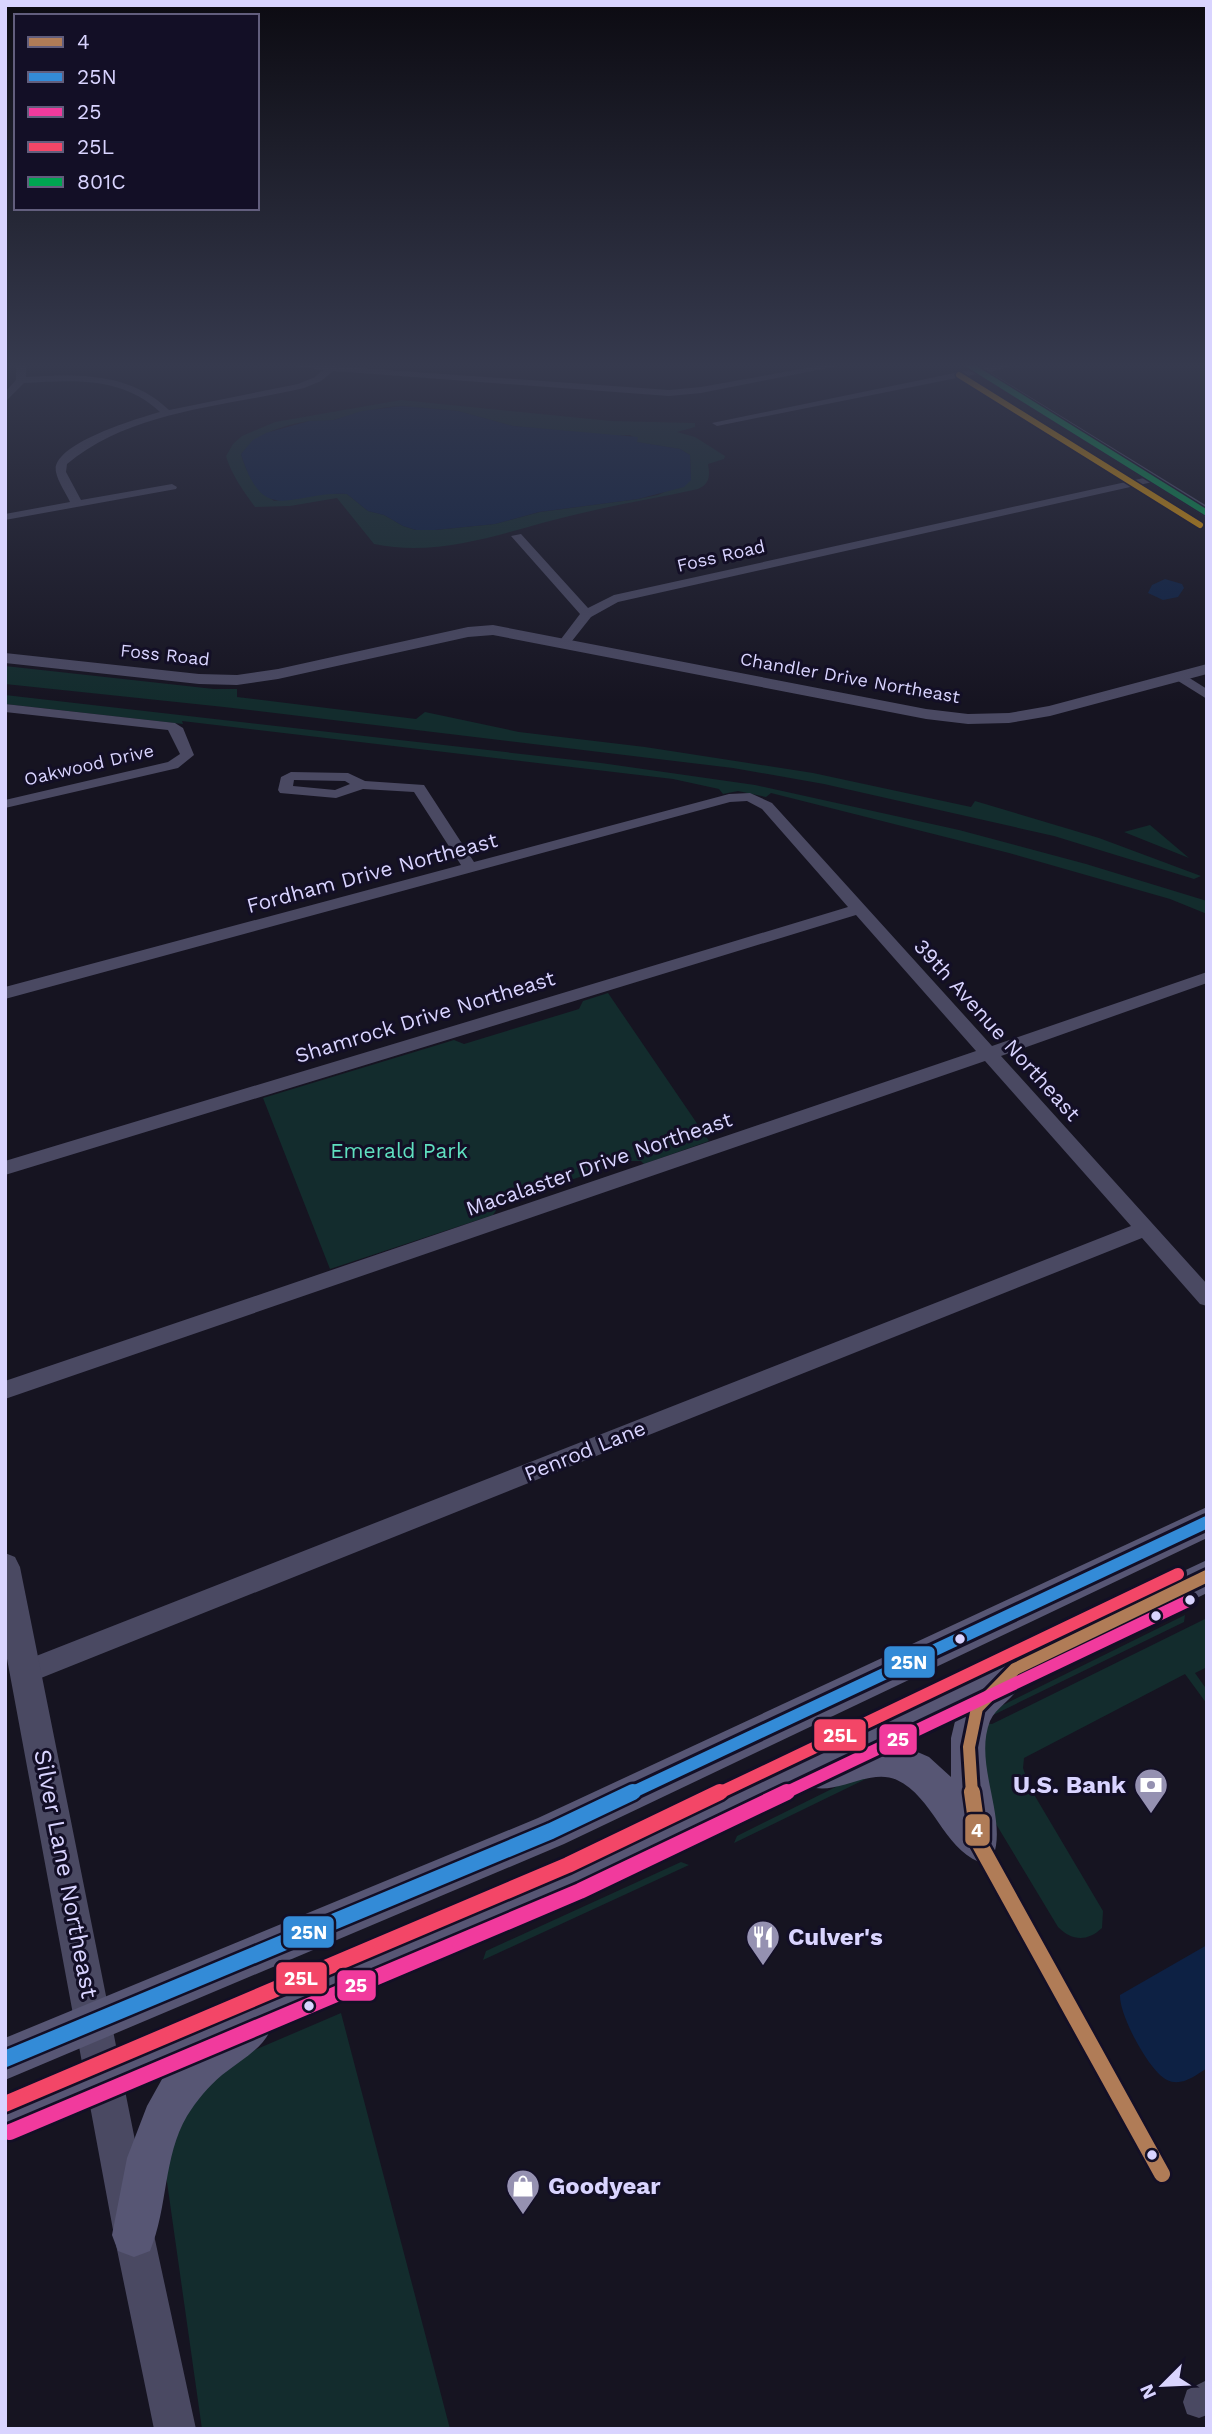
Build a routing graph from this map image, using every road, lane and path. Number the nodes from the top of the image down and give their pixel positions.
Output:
1 (63, 477) edge
2 (1149, 477) edge
3 (1153, 479) junction
4 (172, 487) dead end
5 (77, 504) junction
6 (1207, 513) edge
7 (5, 517) edge
8 (517, 536) dead end
9 (587, 614) junction
10 (484, 630) joint
11 (564, 643) junction
12 (5, 658) edge
13 (1207, 669) edge
14 (1180, 676) junction
15 (1207, 695) edge
16 (5, 708) edge
17 (362, 785) dead end
18 (750, 797) joint
19 (5, 804) edge
20 (470, 868) junction
21 (859, 909) junction
22 (1207, 977) edge
23 (5, 993) edge
24 (990, 1054) junction
25 (5, 1168) edge
26 (1144, 1229) junction
27 (1207, 1298) edge
28 (5, 1390) edge
29 (1207, 1522) edge
30 (5, 1567) edge
31 (1207, 1576) edge
32 (1015, 1669) junction
33 (26, 1672) junction
34 (775, 1782) junction
35 (280, 2005) junction
36 (95, 2022) junction
37 (5, 2059) edge
38 (104, 2076) junction
39 (5, 2119) edge
40 (134, 2235) junction
41 (175, 2429) edge

1 - 5 street
2 - 3 main road
3 - 6 main road
3 - 9 street, Foss Road
4 - 5 street
5 - 7 street
8 - 9 street
9 - 11 street, Foss Road
10 - 11 street, Chandler Drive Northeast
10 - 12 street, Foss Road
11 - 14 street, Chandler Drive Northeast
13 - 14 street, Chandler Drive Northeast
14 - 15 street
16 - 19 street, Oakwood Drive
17 - 20 street
18 - 20 street, Fordham Drive Northeast
18 - 21 street, 39th Avenue Northeast
20 - 23 street, Fordham Drive Northeast
21 - 24 street, 39th Avenue Northeast
21 - 25 street, Shamrock Drive Northeast
22 - 24 street, Macalaster Drive Northeast
24 - 26 street, 39th Avenue Northeast
24 - 28 street, Macalaster Drive Northeast
26 - 27 street, 39th Avenue Northeast
26 - 33 street, Penrod Lane
29 - 36 main road
30 - 33 street, Silver Lane Northeast
31 - 32 main road
32 - 34 main road
32 - 34 main road
33 - 36 street, Silver Lane Northeast
34 - 35 main road
35 - 38 main road
35 - 40 main road
36 - 37 main road
36 - 38 street, Silver Lane Northeast
38 - 39 main road
38 - 40 street, Silver Lane Northeast
40 - 41 street, Silver Lane Northeast

